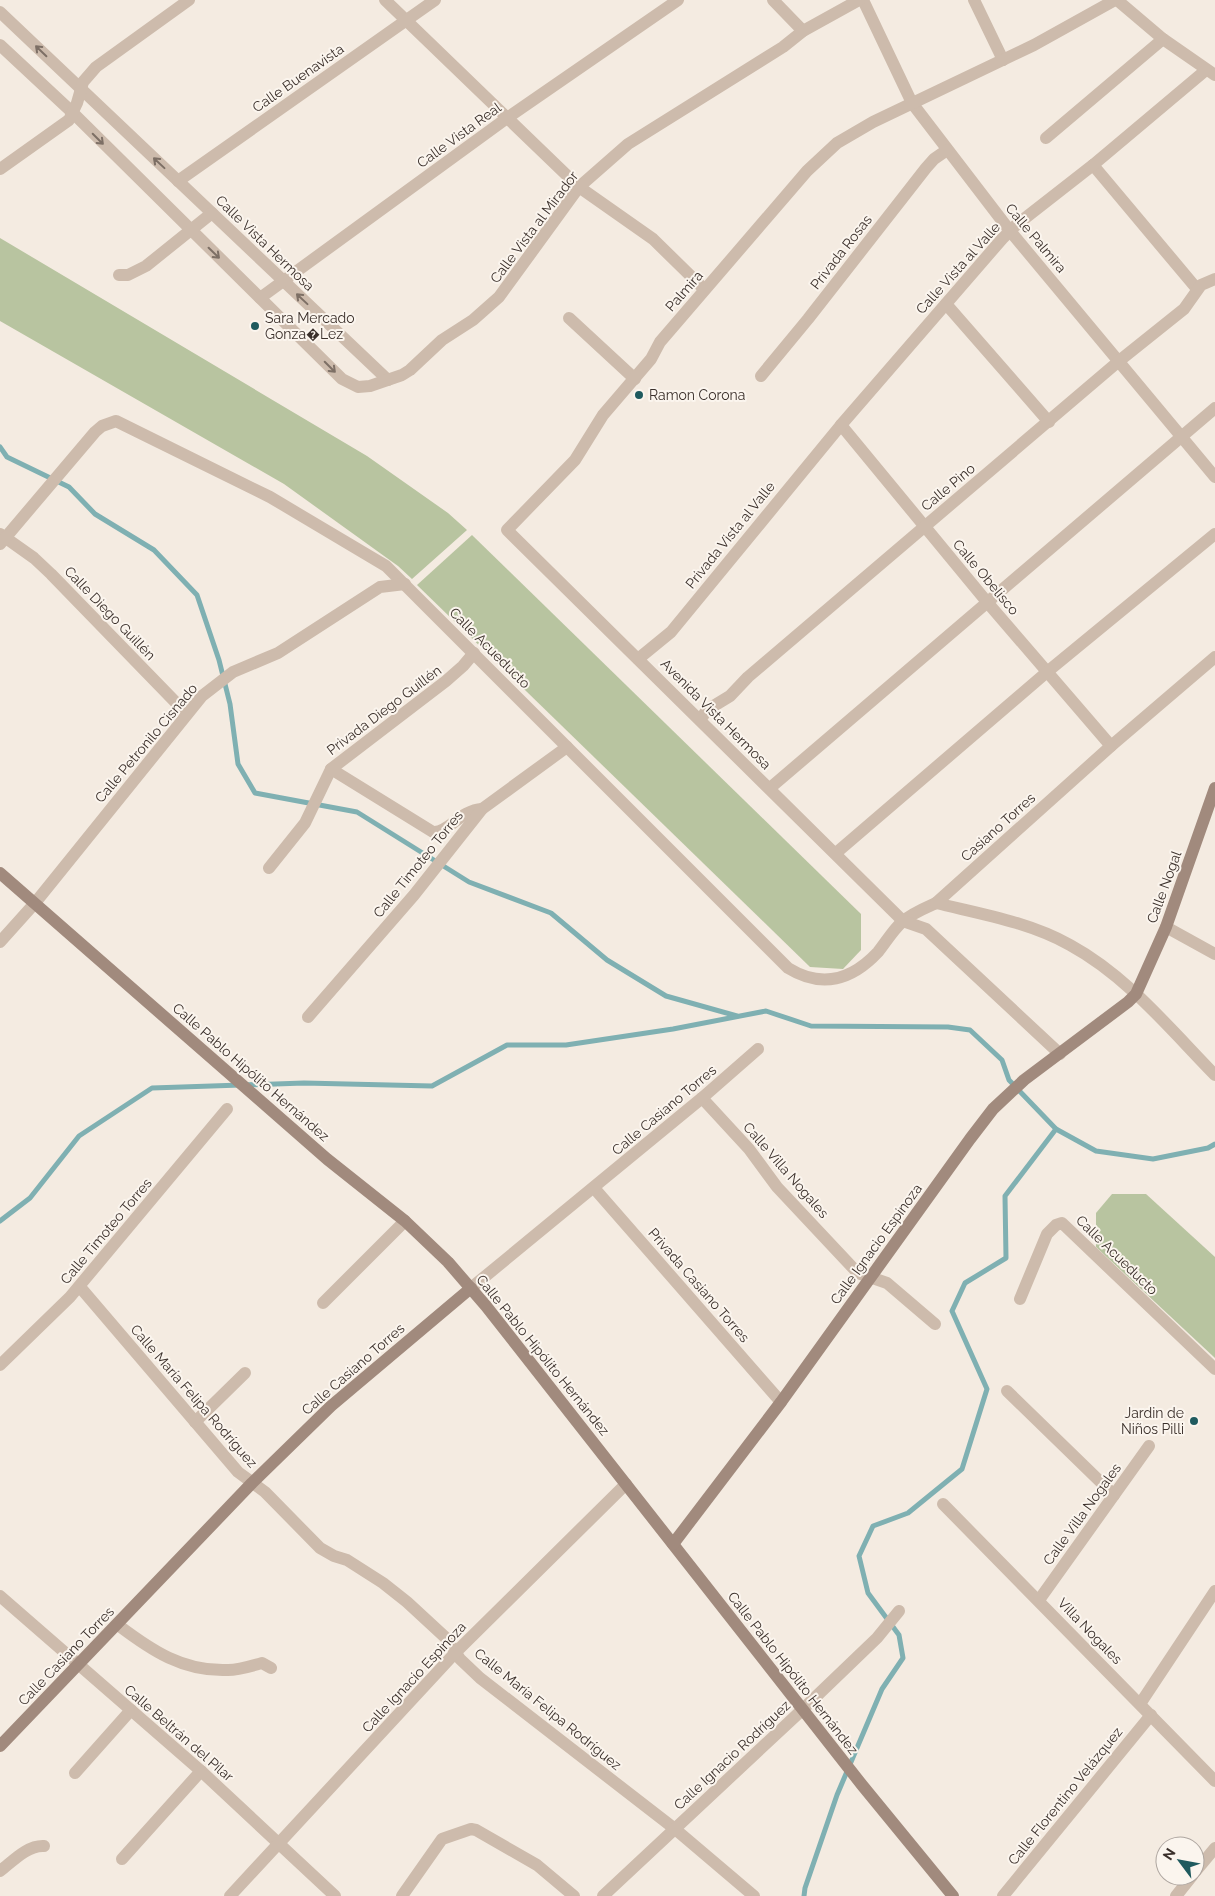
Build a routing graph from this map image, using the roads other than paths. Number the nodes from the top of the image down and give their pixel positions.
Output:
1 (189, 0) edge
2 (385, 0) edge
3 (435, 0) edge
4 (678, 0) edge
5 (772, 0) edge
6 (861, 0) edge
7 (974, 0) edge
8 (1116, 0) edge
9 (0, 12) edge
10 (406, 20) junction
11 (803, 31) junction
12 (1163, 39) junction
13 (0, 45) edge
14 (1003, 60) junction
15 (1211, 72) edge
16 (81, 89) junction
17 (912, 104) junction
18 (72, 113) junction
19 (507, 118) junction
20 (1046, 138) dead end
21 (947, 150) junction
22 (1093, 165) junction
23 (0, 169) edge
24 (178, 181) junction
25 (579, 187) junction
26 (212, 213) junction
27 (190, 230) junction
28 (1010, 231) junction
29 (119, 274) dead end
30 (1215, 279) edge
31 (283, 282) junction
32 (1197, 289) junction
33 (704, 290) junction
34 (260, 298) junction
35 (946, 304) junction
36 (569, 318) dead end
37 (1120, 361) junction
38 (761, 376) dead end
39 (635, 378) junction
40 (388, 380) junction
41 (1215, 408) edge
42 (1049, 422) junction
43 (841, 425) junction
44 (1182, 436) junction
45 (1215, 477) edge
46 (924, 527) junction
47 (507, 530) joint
48 (1215, 534) edge
49 (2, 539) edge
50 (405, 584) junction
51 (986, 602) junction
52 (474, 654) junction
53 (1215, 657) edge
54 (638, 659) junction
55 (1047, 672) junction
56 (187, 714) junction
57 (700, 720) junction
58 (1111, 746) junction
59 (567, 747) junction
60 (331, 769) junction
61 (770, 788) junction
62 (1214, 791) edge
63 (482, 809) junction
64 (836, 853) junction
65 (269, 868) dead end
66 (0, 872) edge
67 (35, 903) junction
68 (936, 903) junction
69 (904, 920) junction
70 (1166, 927) junction
71 (0, 942) edge
72 (1215, 954) edge
73 (788, 968) joint
74 (1136, 994) junction
75 (308, 1017) dead end
76 (758, 1049) dead end
77 (1060, 1054) junction
78 (1215, 1074) edge
79 (702, 1098) junction
80 (227, 1109) dead end
81 (594, 1188) junction
82 (405, 1221) junction
83 (871, 1277) junction
84 (80, 1287) junction
85 (471, 1288) junction
86 (1020, 1299) dead end
87 (323, 1303) dead end
88 (935, 1324) dead end
89 (0, 1365) edge
90 (1215, 1369) edge
91 (245, 1373) dead end
92 (1007, 1392) dead end
93 (781, 1402) junction
94 (195, 1422) junction
95 (1149, 1446) dead end
96 (252, 1483) junction
97 (626, 1484) junction
98 (1114, 1495) junction
99 (943, 1504) dead end
100 (673, 1544) junction
101 (1215, 1591) edge
102 (0, 1596) edge
103 (1039, 1600) junction
104 (898, 1612) dead end
105 (118, 1624) junction
106 (456, 1652) junction
107 (79, 1665) junction
108 (271, 1668) dead end
109 (1140, 1704) junction
110 (131, 1710) junction
111 (802, 1710) junction
112 (1151, 1715) junction
113 (0, 1746) edge
114 (201, 1771) junction
115 (75, 1773) dead end
116 (1215, 1781) edge
117 (675, 1829) junction
118 (279, 1843) junction
119 (44, 1846) dead end
120 (1215, 1848) edge
121 (122, 1860) dead end
122 (1205, 1860) edge
123 (0, 1872) edge
124 (1184, 1886) edge
125 (608, 1894) edge
126 (230, 1896) edge
127 (335, 1896) edge
128 (402, 1896) edge
129 (574, 1896) edge
130 (754, 1896) edge
131 (953, 1896) edge
132 (1003, 1896) edge
133 (1176, 1896) edge

1 - 16 street
2 - 10 street
3 - 10 street, Calle Buenavista
4 - 19 street, Calle Vista Real
5 - 11 street
6 - 11 street, Calle Vista al Mirador
6 - 17 street, Calle Palmira
7 - 14 street
8 - 12 street
8 - 14 street
16 -> 9 street, Calle Vista Hermosa
10 - 19 street
10 - 24 street, Calle Buenavista
11 - 25 street, Calle Vista al Mirador
12 - 15 street
12 - 20 street
13 - 18 street
14 - 17 street
15 - 22 street, Calle Vista al Valle
16 - 18 street
24 -> 16 street, Calle Vista Hermosa
17 - 21 street, Calle Palmira
17 - 33 street, Palmira
18 - 23 street
18 -> 27 street
19 - 25 street
19 - 31 street, Calle Vista Real
21 - 28 street, Calle Palmira
21 - 38 street, Privada Rosas
22 - 28 street, Calle Vista al Valle
22 - 32 street
24 - 26 street, Calle Vista Hermosa
25 - 33 street
25 - 40 street, Calle Vista al Mirador
26 - 27 street
26 - 31 street, Calle Vista Hermosa
27 - 29 street
27 -> 34 street
28 - 35 street, Calle Vista al Valle
28 - 37 street, Calle Palmira
30 - 32 street, Calle Pino
31 - 34 street, Calle Vista Real
40 -> 31 street, Calle Vista Hermosa
32 - 37 street, Calle Pino
33 - 39 street, Palmira
34 -> 40 street
35 - 42 street
35 - 43 street, Calle Vista al Valle
36 - 39 street
37 - 42 street, Calle Pino
37 - 44 street, Calle Palmira
39 - 47 street, Palmira
41 - 44 street
42 - 46 street, Calle Pino
43 - 46 street, Calle Obelisco
43 - 54 street, Privada Vista al Valle
44 - 45 street, Calle Palmira
44 - 51 street
46 - 51 street, Calle Obelisco
46 - 57 street, Calle Pino
47 - 54 street, Avenida Vista Hermosa
48 - 55 street
49 - 50 street, Calle Acueducto
49 - 56 street, Calle Diego Guillén
50 - 52 street, Calle Acueducto
50 - 56 street, Calle Petronilo Cisnado
51 - 55 street, Calle Obelisco
51 - 61 street
52 - 59 street, Calle Acueducto
52 - 60 street, Privada Diego Guillén
53 - 58 street, Casiano Torres
54 - 57 street, Avenida Vista Hermosa
55 - 58 street, Calle Obelisco
55 - 64 street
56 - 67 street, Calle Petronilo Cisnado
57 - 61 street, Avenida Vista Hermosa
58 - 68 street, Casiano Torres
59 - 63 street, Calle Timoteo Torres
59 - 73 street, Calle Acueducto
60 - 63 street
60 - 65 street, Privada Diego Guillén
61 - 64 street, Avenida Vista Hermosa
62 - 70 street, Calle Nogal
63 - 75 street, Calle Timoteo Torres
64 - 69 street, Avenida Vista Hermosa
66 - 67 street, Calle Pablo Hipólito Hernández
67 - 71 street, Calle Petronilo Cisnado
67 - 82 street, Calle Pablo Hipólito Hernández
68 - 69 street, Casiano Torres
68 - 74 street
69 - 73 street, Casiano Torres
69 - 77 street
70 - 72 street
70 - 74 street, Calle Nogal
74 - 77 street, Calle Ignacio Espinoza
74 - 78 street
76 - 79 street, Calle Casiano Torres
77 - 83 street, Calle Ignacio Espinoza
79 - 81 street, Calle Casiano Torres
79 - 83 street, Calle Villa Nogales
80 - 84 street, Calle Timoteo Torres
81 - 85 street, Calle Casiano Torres
81 - 93 street, Privada Casiano Torres
82 - 85 street, Calle Pablo Hipólito Hernández
82 - 87 street
83 - 88 street, Calle Villa Nogales
83 - 93 street, Calle Ignacio Espinoza
84 - 89 street, Calle Timoteo Torres
84 - 94 street, Calle María Felipa Rodríguez
85 - 96 street, Calle Casiano Torres
85 - 97 street, Calle Pablo Hipólito Hernández
86 - 90 street, Calle Acueducto
91 - 94 street
92 - 98 street
93 - 100 street, Calle Ignacio Espinoza
94 - 96 street, Calle María Felipa Rodríguez
95 - 98 street, Calle Villa Nogales
96 - 105 street, Calle Casiano Torres
96 - 106 street, Calle María Felipa Rodríguez
97 - 100 street, Calle Pablo Hipólito Hernández
97 - 106 street, Calle Ignacio Espinoza
98 - 103 street, Calle Villa Nogales
99 - 103 street, Villa Nogales
100 - 111 street, Calle Pablo Hipólito Hernández
101 - 109 street
102 - 107 street, Calle Beltrán del Pilar
103 - 109 street, Villa Nogales
104 - 111 street, Calle Ignacio Rodríguez
105 - 107 street, Calle Casiano Torres
105 - 108 street
106 - 117 street, Calle María Felipa Rodríguez
106 - 118 street, Calle Ignacio Espinoza
107 - 110 street, Calle Beltrán del Pilar
107 - 113 street, Calle Casiano Torres
109 - 112 street, Villa Nogales
110 - 114 street, Calle Beltrán del Pilar
110 - 115 street
111 - 117 street, Calle Ignacio Rodríguez
111 - 131 street, Calle Pablo Hipólito Hernández
112 - 116 street, Villa Nogales
112 - 132 street, Calle Florentino Velázquez
114 - 118 street, Calle Beltrán del Pilar
114 - 121 street
117 - 125 street, Calle Ignacio Rodríguez
117 - 130 street, Calle María Felipa Rodríguez
118 - 126 street, Calle Ignacio Espinoza
118 - 127 street, Calle Beltrán del Pilar
119 - 123 street
120 - 122 street
124 - 133 street
128 - 129 street

